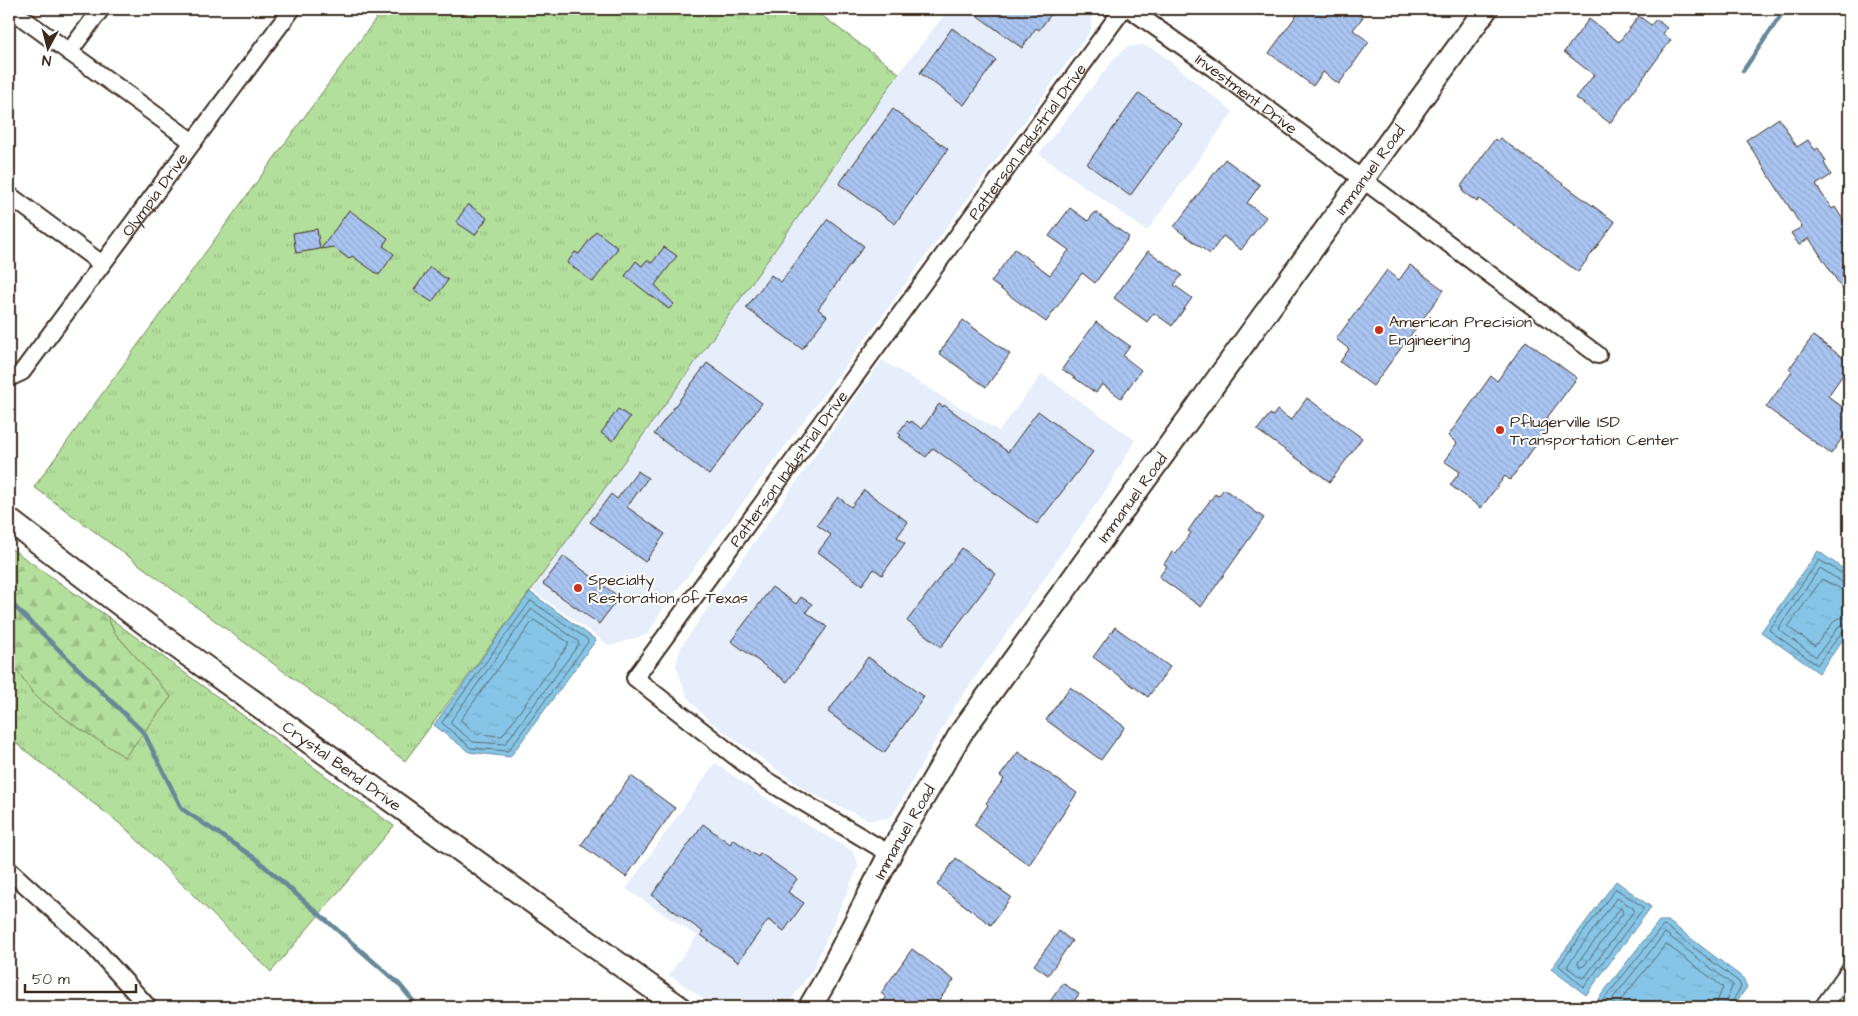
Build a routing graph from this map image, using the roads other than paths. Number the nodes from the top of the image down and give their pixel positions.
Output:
1 (10, 9) edge
2 (101, 9) edge
3 (292, 9) edge
4 (1122, 9) edge
5 (1130, 9) edge
6 (1486, 9) edge
7 (69, 52) junction
8 (193, 142) junction
9 (1363, 180) junction
10 (9, 195) edge
11 (102, 264) junction
12 (1598, 355) dead end
13 (11, 378) edge
14 (9, 520) edge
15 (890, 854) junction
16 (9, 870) edge
17 (1849, 971) edge
18 (148, 1007) edge
19 (679, 1007) edge
20 (810, 1007) edge
21 (1823, 1007) edge

1 - 7 street
2 - 7 street
3 - 8 street, Olympia Drive
4 - 15 street, Patterson Industrial Drive
5 - 9 street, Investment Drive
6 - 9 street, Immanuel Road
7 - 8 street
8 - 11 street, Olympia Drive
9 - 12 street, Investment Drive
9 - 15 street, Immanuel Road
10 - 11 street
11 - 13 street, Olympia Drive
14 - 19 street, Crystal Bend Drive
15 - 20 street, Immanuel Road
16 - 18 street
17 - 21 street

